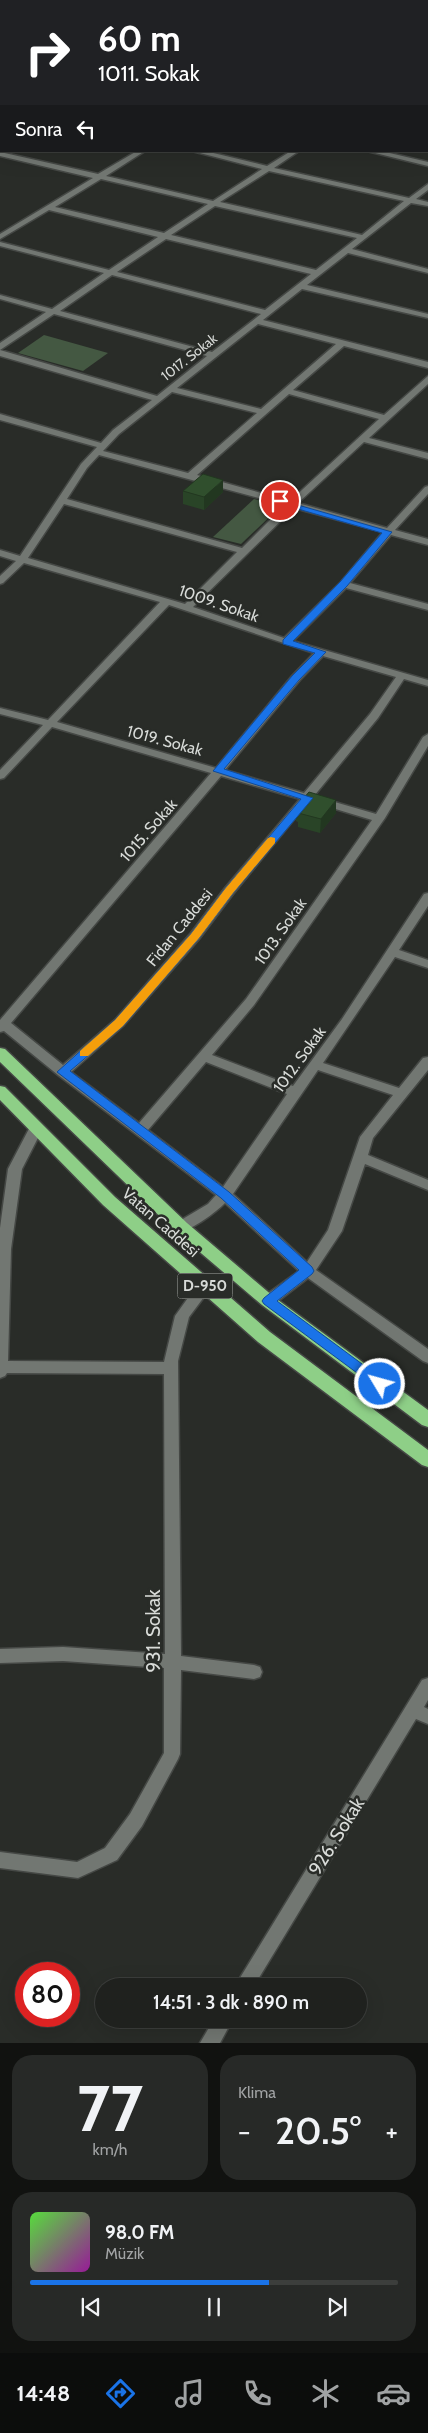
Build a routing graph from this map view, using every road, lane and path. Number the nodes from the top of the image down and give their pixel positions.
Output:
1 (140, 152) edge
2 (199, 152) edge
3 (294, 152) edge
4 (374, 152) edge
5 (0, 154) edge
6 (428, 164) edge
7 (268, 169) junction
8 (101, 177) junction
9 (428, 186) edge
10 (409, 200) junction
11 (214, 203) junction
12 (428, 204) edge
13 (49, 208) junction
14 (165, 237) junction
15 (362, 237) junction
16 (0, 238) edge
17 (0, 244) edge
18 (345, 250) junction
19 (428, 271) edge
20 (111, 273) junction
21 (316, 273) junction
22 (300, 286) junction
23 (0, 297) edge
24 (53, 312) junction
25 (267, 313) junction
26 (428, 316) edge
27 (257, 321) junction
28 (342, 343) junction
29 (0, 347) edge
30 (0, 353) edge
31 (214, 355) junction
32 (428, 365) edge
33 (428, 378) edge
34 (171, 389) junction
35 (287, 391) junction
36 (158, 399) junction
37 (262, 412) junction
38 (0, 417) edge
39 (385, 418) junction
40 (362, 439) junction
41 (100, 449) junction
42 (428, 456) edge
43 (190, 476) junction
44 (428, 489) edge
45 (61, 500) junction
46 (291, 504) junction
47 (388, 532) junction
48 (428, 542) edge
49 (244, 551) junction
50 (0, 553) edge
51 (22, 560) junction
52 (0, 581) edge
53 (344, 584) junction
54 (167, 602) junction
55 (428, 607) edge
56 (186, 608) junction
57 (286, 642) junction
58 (321, 652) junction
59 (402, 675) junction
60 (428, 682) edge
61 (0, 711) edge
62 (49, 723) junction
63 (428, 737) edge
64 (218, 771) junction
65 (0, 776) edge
66 (308, 798) junction
67 (379, 818) junction
68 (428, 897) edge
69 (393, 952) junction
70 (428, 964) edge
71 (2, 1026) edge
72 (0, 1053) edge
73 (204, 1056) junction
74 (428, 1062) edge
75 (314, 1065) junction
76 (63, 1072) junction
77 (0, 1091) edge
78 (295, 1092) junction
79 (403, 1094) junction
80 (36, 1128) junction
81 (141, 1130) junction
82 (361, 1157) junction
83 (428, 1185) edge
84 (225, 1195) junction
85 (181, 1227) junction
86 (308, 1271) junction
87 (205, 1285) junction
88 (268, 1301) junction
89 (428, 1357) edge
90 (0, 1367) edge
91 (171, 1368) junction
92 (0, 1372) edge
93 (428, 1420) edge
94 (428, 1460) edge
95 (0, 1656) edge
96 (173, 1661) junction
97 (254, 1672) dead end
98 (428, 1685) edge
99 (420, 1714) edge
100 (0, 1860) edge
101 (249, 1978) edge
102 (218, 2028) edge
103 (209, 2043) edge

1 - 8 street
2 - 7 street
3 - 7 street
4 - 6 street
5 - 8 street
7 - 10 street
7 - 11 street
8 - 11 street
8 - 13 street
9 - 10 street, 1017. Sokak
10 - 12 street
10 - 15 street, 1017. Sokak
11 - 14 street
11 - 15 street
13 - 14 street
13 - 16 street
14 - 20 street
14 - 21 street
15 - 18 street, 1017. Sokak
17 - 20 street
18 - 19 street
18 - 21 street, 1017. Sokak
20 - 24 street
20 - 25 street
21 - 22 street, 1017. Sokak
22 - 25 street, 1017. Sokak
22 - 26 street
23 - 24 street
24 - 29 street
24 - 31 street
25 - 27 street, 1017. Sokak
27 - 28 street
27 - 31 street, 1017. Sokak
28 - 32 street
28 - 35 street
30 - 36 street
31 - 34 street, 1017. Sokak
33 - 39 street
34 - 36 street, 1017. Sokak
34 - 37 street
35 - 37 street
35 - 39 street
36 - 41 street, 1017. Sokak
37 - 43 street
38 - 41 street
39 - 40 street
40 - 42 street
40 - 46 street
41 - 43 street
41 - 45 street, 1017. Sokak
43 - 46 street
44 - 47 street
45 - 49 street
45 - 51 street, 1017. Sokak
46 - 47 street
46 - 49 street
47 - 48 street
47 - 53 street
49 - 56 street
50 - 51 street, 1009. Sokak
51 - 52 street, 1017. Sokak
51 - 54 street, 1009. Sokak
53 - 55 street
53 - 57 street
54 - 56 street, 1009. Sokak
54 - 62 street
56 - 57 street, 1009. Sokak
57 - 58 street, 1009. Sokak
58 - 59 street, 1009. Sokak
58 - 64 street, 1015. Sokak
59 - 60 street, 1009. Sokak
59 - 66 street, Fidan Caddesi
61 - 62 street, 1019. Sokak
62 - 64 street, 1019. Sokak
62 - 65 street
63 - 67 street, 1013. Sokak
64 - 66 street, 1019. Sokak
64 - 71 street, 1015. Sokak
66 - 67 street, 1019. Sokak
66 - 76 street, Fidan Caddesi
67 - 73 street, 1013. Sokak
68 - 69 street, 1012. Sokak
69 - 70 street
69 - 75 street, 1012. Sokak
71 - 76 street
72 - 85 highway, Vatan Caddesi / D-950
73 - 78 street
73 - 81 street, 1013. Sokak
74 - 79 street
75 - 78 street, 1012. Sokak
75 - 79 street
76 - 81 street
77 - 80 highway, Vatan Caddesi / D-950
78 - 84 street, 1012. Sokak
79 - 82 street
80 - 87 highway, Vatan Caddesi / D-950
80 - 90 street
81 - 84 street
82 - 83 street
82 - 86 street
84 - 85 street, 1012. Sokak
84 - 86 street
85 - 88 highway, Vatan Caddesi / D-950
86 - 88 street
86 - 89 street
87 - 91 street, 931. Sokak
87 - 94 highway, Vatan Caddesi / D-950
88 - 93 highway, Vatan Caddesi / D-950
90 - 91 street
90 - 92 street
91 - 96 street, 931. Sokak
95 - 96 street
96 - 97 street
96 - 100 street, 931. Sokak
98 - 99 street, 926. Sokak
99 - 101 street, 926. Sokak
102 - 103 street

